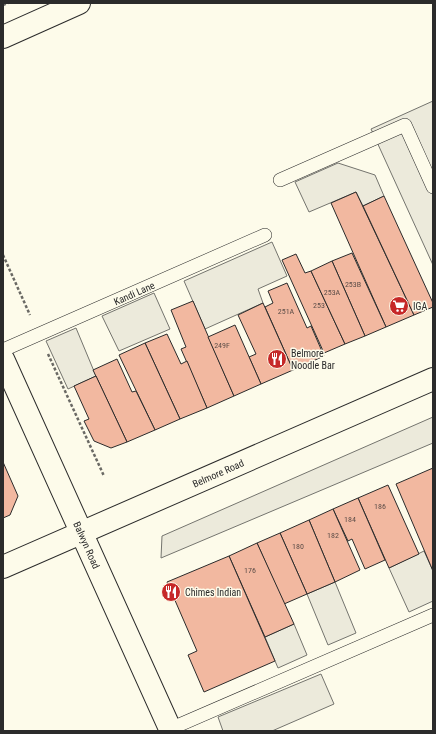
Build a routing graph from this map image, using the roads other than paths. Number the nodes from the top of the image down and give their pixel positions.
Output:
1 (79, 3) edge
2 (3, 37) edge
3 (280, 180) dead end
4 (433, 187) edge
5 (265, 235) dead end
6 (3, 350) edge
7 (3, 360) edge
8 (433, 379) edge
9 (82, 533) junction
10 (3, 567) edge
11 (433, 615) edge
12 (171, 730) edge

1 - 2 main road
3 - 4 lane
5 - 6 lane, Kandi Lane
7 - 9 main road, Balwyn Road
8 - 9 main road, Belmore Road
9 - 10 main road, Belmore Road
9 - 12 main road, Balwyn Road
11 - 12 lane

